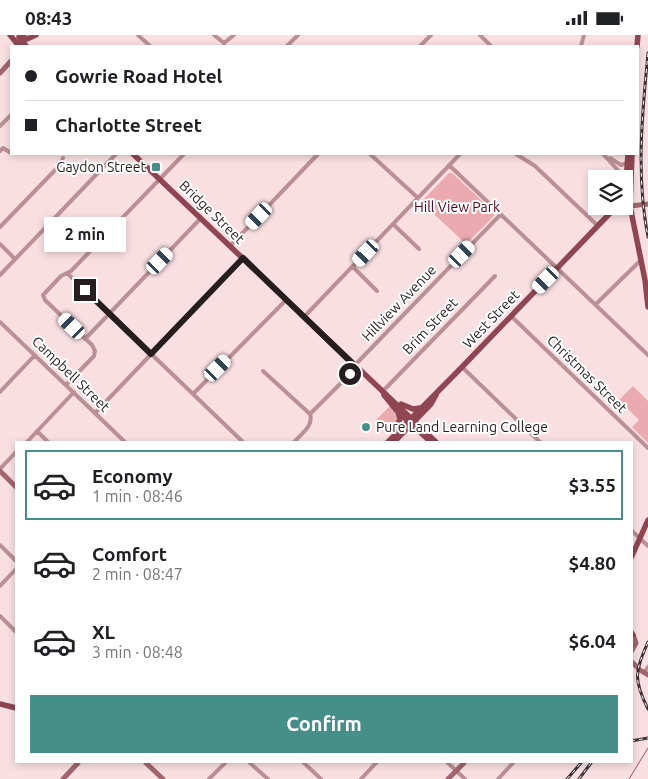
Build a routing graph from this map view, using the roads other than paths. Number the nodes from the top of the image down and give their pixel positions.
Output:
1 (19, 35) edge
2 (36, 35) edge
3 (138, 35) edge
4 (214, 35) edge
5 (234, 35) edge
6 (298, 35) edge
7 (431, 35) edge
8 (480, 35) edge
9 (487, 42) junction
10 (27, 45) edge
11 (149, 45) edge
12 (224, 45) edge
13 (288, 45) edge
14 (421, 45) edge
15 (483, 45) edge
16 (491, 45) edge
17 (10, 62) edge
18 (0, 73) edge
19 (10, 116) edge
20 (0, 126) edge
21 (115, 155) edge
22 (135, 155) edge
23 (183, 155) edge
24 (317, 155) edge
25 (371, 155) edge
26 (377, 155) edge
27 (459, 155) edge
28 (518, 155) edge
29 (605, 155) edge
30 (605, 155) edge
31 (630, 155) edge
32 (630, 155) edge
33 (374, 158) junction
34 (63, 159) dead end
35 (628, 163) junction
36 (450, 165) junction
37 (618, 170) edge
38 (627, 170) edge
39 (629, 170) edge
40 (160, 179) junction
41 (418, 198) junction
42 (648, 203) edge
43 (633, 204) edge
44 (501, 214) junction
45 (610, 215) edge
46 (630, 215) edge
47 (607, 217) joint
48 (201, 218) junction
49 (393, 225) junction
50 (598, 226) junction
51 (0, 227) edge
52 (0, 244) edge
53 (230, 246) junction
54 (420, 249) dead end
55 (243, 258) junction
56 (15, 259) junction
57 (640, 260) junction
58 (353, 267) junction
59 (558, 268) junction
60 (67, 273) junction
61 (0, 275) edge
62 (495, 276) dead end
63 (376, 291) dead end
64 (286, 300) junction
65 (596, 305) junction
66 (648, 307) edge
67 (109, 313) junction
68 (511, 316) junction
69 (304, 317) junction
70 (0, 322) edge
71 (85, 339) junction
72 (151, 354) junction
73 (35, 355) junction
74 (648, 355) edge
75 (356, 366) junction
76 (462, 367) junction
77 (263, 371) dead end
78 (66, 385) junction
79 (0, 392) edge
80 (74, 392) junction
81 (382, 392) junction
82 (193, 393) junction
83 (437, 393) junction
84 (391, 397) junction
85 (420, 408) junction
86 (397, 411) junction
87 (95, 413) junction
88 (311, 416) junction
89 (412, 421) junction
90 (37, 431) junction
91 (28, 441) edge
92 (47, 441) edge
93 (124, 441) edge
94 (242, 441) edge
95 (295, 441) edge
96 (390, 441) edge
97 (430, 441) edge
98 (435, 441) edge
99 (539, 441) edge
100 (648, 448) edge
101 (15, 453) edge
102 (0, 470) edge
103 (15, 486) edge
104 (648, 520) edge
105 (633, 532) edge
106 (640, 538) junction
107 (0, 545) edge
108 (648, 546) edge
109 (633, 554) edge
110 (15, 560) edge
111 (15, 570) edge
112 (0, 586) edge
113 (0, 616) edge
114 (15, 631) edge
115 (633, 637) edge
116 (633, 648) edge
117 (633, 663) edge
118 (648, 667) edge
119 (646, 674) edge
120 (0, 704) edge
121 (15, 707) edge
122 (78, 763) edge
123 (148, 763) edge
124 (225, 763) edge
125 (250, 763) edge
126 (304, 763) edge
127 (376, 763) edge
128 (448, 763) edge
129 (464, 763) edge
130 (513, 763) edge
131 (456, 771) junction
132 (62, 779) edge
133 (163, 779) edge
134 (209, 779) edge
135 (268, 779) edge
136 (321, 779) edge
137 (361, 779) edge
138 (448, 779) edge
139 (465, 779) edge
140 (498, 779) edge

1 - 2 main road
2 - 10 main road
3 - 11 street
4 - 12 street
5 - 12 street
6 - 13 street
7 - 14 street
8 - 9 street
9 - 15 street
9 - 16 street
17 - 18 main road
19 - 20 street
21 - 56 street
22 - 40 main road, Bridge Street
23 - 40 street
24 - 53 street
25 - 33 street
26 - 33 street
27 - 36 street
28 - 50 street
29 - 35 street
30 - 37 street
31 - 35 main road
32 - 39 main road
33 - 41 street
34 - 51 street
35 - 38 main road
36 - 41 street
36 - 44 street
40 - 48 main road, Bridge Street
40 - 60 street
41 - 49 street
42 - 43 main road
44 - 59 street
44 - 75 street, Hillview Avenue
45 - 47 main road, West Street
46 - 57 main road
47 - 50 main road, West Street
48 - 53 main road, Bridge Street
48 - 67 street
49 - 54 street
49 - 58 street
50 - 59 main road, West Street
52 - 56 street
53 - 55 main road, Bridge Street
55 - 64 main road, Bridge Street
55 - 72 street
56 - 61 street
57 - 65 street
57 - 66 main road
58 - 63 street
58 - 69 street
59 - 65 street
59 - 68 main road, West Street
60 - 67 street
60 - 71 street
62 - 81 street, Brim Street
64 - 69 main road, Bridge Street
64 - 82 street
65 - 74 street
67 - 71 street
67 - 72 street
68 - 76 main road, West Street
68 - 100 street, Christmas Street
69 - 75 main road, Bridge Street
70 - 73 street, Campbell Street
71 - 78 street
72 - 82 street
72 - 87 street
73 - 78 street, Campbell Street
73 - 79 street
75 - 81 main road, Bridge Street
75 - 88 street, Hillview Avenue
76 - 83 main road, West Street
76 - 99 street
77 - 88 street
78 - 80 street, Campbell Street
80 - 87 street, Campbell Street
80 - 90 street
81 - 84 main road, Bridge Street
81 - 86 main road, Bridge Street
82 - 94 street
83 - 85 main road, West Street
83 - 89 main road, West Street
84 - 85 main road
84 - 89 main road, Bridge Street
85 - 89 main road, West Street
86 - 89 main road, Bridge Street
86 - 96 main road
87 - 93 street, Campbell Street
88 - 95 street, Hillview Avenue
89 - 96 main road, West Street
89 - 97 main road, Bridge Street
89 - 98 main road, Bridge Street
90 - 91 street
90 - 92 street
101 - 102 street
102 - 103 main road
104 - 106 main road
105 - 106 street
106 - 108 street
106 - 109 main road
107 - 110 street
111 - 112 street
113 - 114 street
115 - 116 main road
117 - 119 main road
118 - 119 street
120 - 121 main road
122 - 132 main road
123 - 133 main road
124 - 134 street
125 - 135 street
126 - 136 street
127 - 137 street
128 - 131 street
129 - 131 main road
130 - 140 street
131 - 138 main road
131 - 139 street

